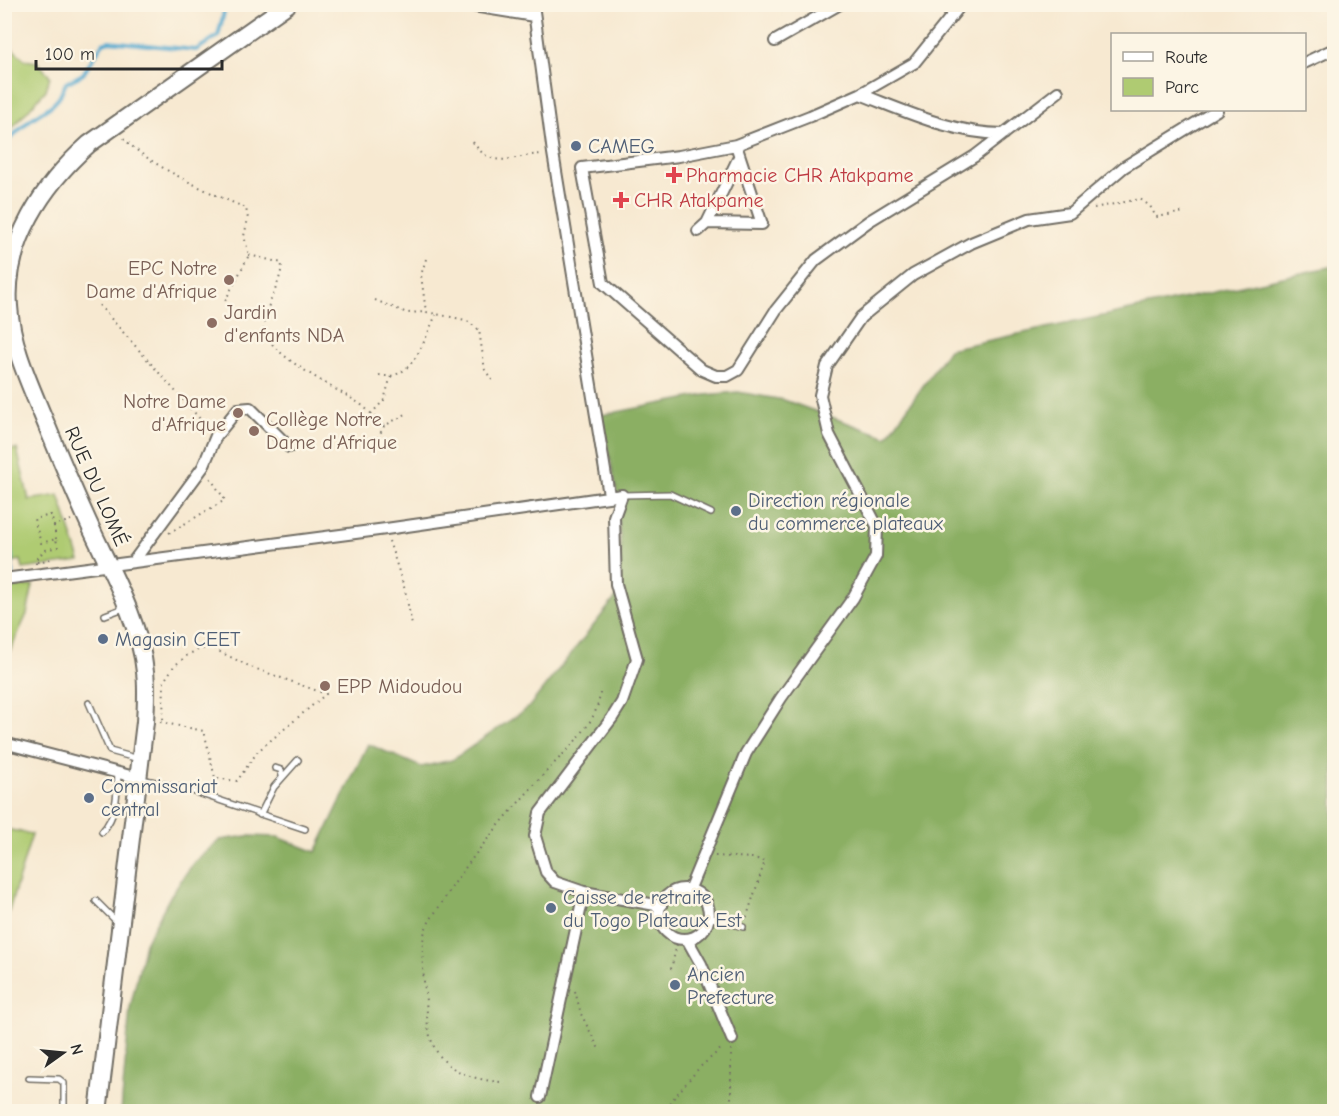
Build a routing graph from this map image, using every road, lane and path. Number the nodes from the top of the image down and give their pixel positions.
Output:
1 (288, 4) edge
2 (461, 4) edge
3 (532, 4) edge
4 (840, 4) edge
5 (958, 4) edge
6 (534, 16) junction
7 (775, 41) dead end
8 (1335, 49) edge
9 (1306, 63) edge
10 (1058, 92) dead end
11 (860, 94) junction
12 (1215, 111) edge
13 (115, 126) junction
14 (1004, 134) junction
15 (473, 142) dead end
16 (736, 145) junction
17 (553, 153) junction
18 (739, 157) junction
19 (1094, 208) dead end
20 (1185, 212) dead end
21 (707, 223) junction
22 (698, 231) dead end
23 (249, 255) junction
24 (426, 259) dead end
25 (375, 300) dead end
26 (225, 301) dead end
27 (99, 305) dead end
28 (426, 312) junction
29 (436, 315) junction
30 (379, 375) dead end
31 (391, 376) junction
32 (492, 380) dead end
33 (370, 414) junction
34 (406, 414) dead end
35 (384, 426) junction
36 (216, 436) junction
37 (378, 438) dead end
38 (289, 447) dead end
39 (203, 467) junction
40 (609, 495) junction
41 (622, 495) junction
42 (711, 513) dead end
43 (64, 522) dead end
44 (54, 526) junction
45 (386, 529) junction
46 (164, 536) dead end
47 (56, 539) junction
48 (52, 559) dead end
49 (36, 562) junction
50 (133, 562) junction
51 (109, 566) junction
52 (31, 576) junction
53 (4, 579) edge
54 (126, 607) junction
55 (105, 615) dead end
56 (412, 625) dead end
57 (600, 693) dead end
58 (89, 703) dead end
59 (145, 722) junction
60 (163, 722) junction
61 (8, 744) edge
62 (141, 760) junction
63 (298, 760) dead end
64 (275, 768) dead end
65 (118, 773) junction
66 (282, 776) junction
67 (138, 778) junction
68 (260, 815) junction
69 (305, 829) dead end
70 (102, 832) dead end
71 (703, 856) junction
72 (690, 888) junction
73 (584, 892) junction
74 (96, 901) dead end
75 (661, 906) junction
76 (709, 917) junction
77 (120, 926) junction
78 (743, 927) joint
79 (683, 938) junction
80 (671, 969) dead end
81 (573, 984) dead end
82 (732, 1039) junction
83 (600, 1051) dead end
84 (29, 1078) dead end
85 (500, 1082) dead end
86 (540, 1097) dead end
87 (64, 1112) edge
88 (98, 1112) edge
89 (662, 1112) edge
90 (731, 1112) edge

1 - 13 main road, RUE DU LOMÉ
2 - 6 street
3 - 6 street
4 - 7 street
5 - 11 street
6 - 17 street
8 - 9 street
10 - 14 street
11 - 14 street
11 - 16 street
12 - 71 street
13 - 23 path
13 - 51 main road, RUE DU LOMÉ
14 - 16 street
15 - 17 path
16 - 18 street
17 - 40 street
18 - 21 street
18 - 21 street
19 - 20 path
21 - 22 street
23 - 26 path
23 - 33 path
24 - 28 path
25 - 28 path
27 - 36 path
28 - 29 path
29 - 31 path
29 - 32 path
30 - 31 path
31 - 33 path
33 - 35 path
34 - 35 path
35 - 37 path
36 - 38 street
36 - 39 street
39 - 46 path
39 - 50 street
40 - 41 street
40 - 45 street
41 - 42 lane
41 - 73 street
43 - 44 path
44 - 47 path
44 - 47 path
45 - 50 street
45 - 56 path
47 - 49 path
48 - 49 path
49 - 52 path
50 - 51 street
51 - 52 street
51 - 54 main road, RUE DU LOMÉ
52 - 53 street
54 - 55 lane
54 - 59 main road, RUE DU LOMÉ
57 - 85 path
58 - 62 lane
59 - 60 path
59 - 62 main road, RUE DU LOMÉ
60 - 60 path
61 - 65 street
62 - 67 main road, RUE DU LOMÉ
63 - 66 lane
64 - 66 lane
65 - 67 street
65 - 70 lane
66 - 68 lane
67 - 68 lane
67 - 77 main road, RUE DU LOMÉ
68 - 69 lane
71 - 72 street
71 - 78 path
72 - 75 street
72 - 76 street
73 - 75 street
73 - 86 street
74 - 77 lane
75 - 79 street
76 - 78 lane
76 - 79 street
77 - 88 main road, RUE DU LOMÉ
79 - 80 path
79 - 82 street
81 - 83 path
82 - 89 path
82 - 90 path
84 - 87 lane

